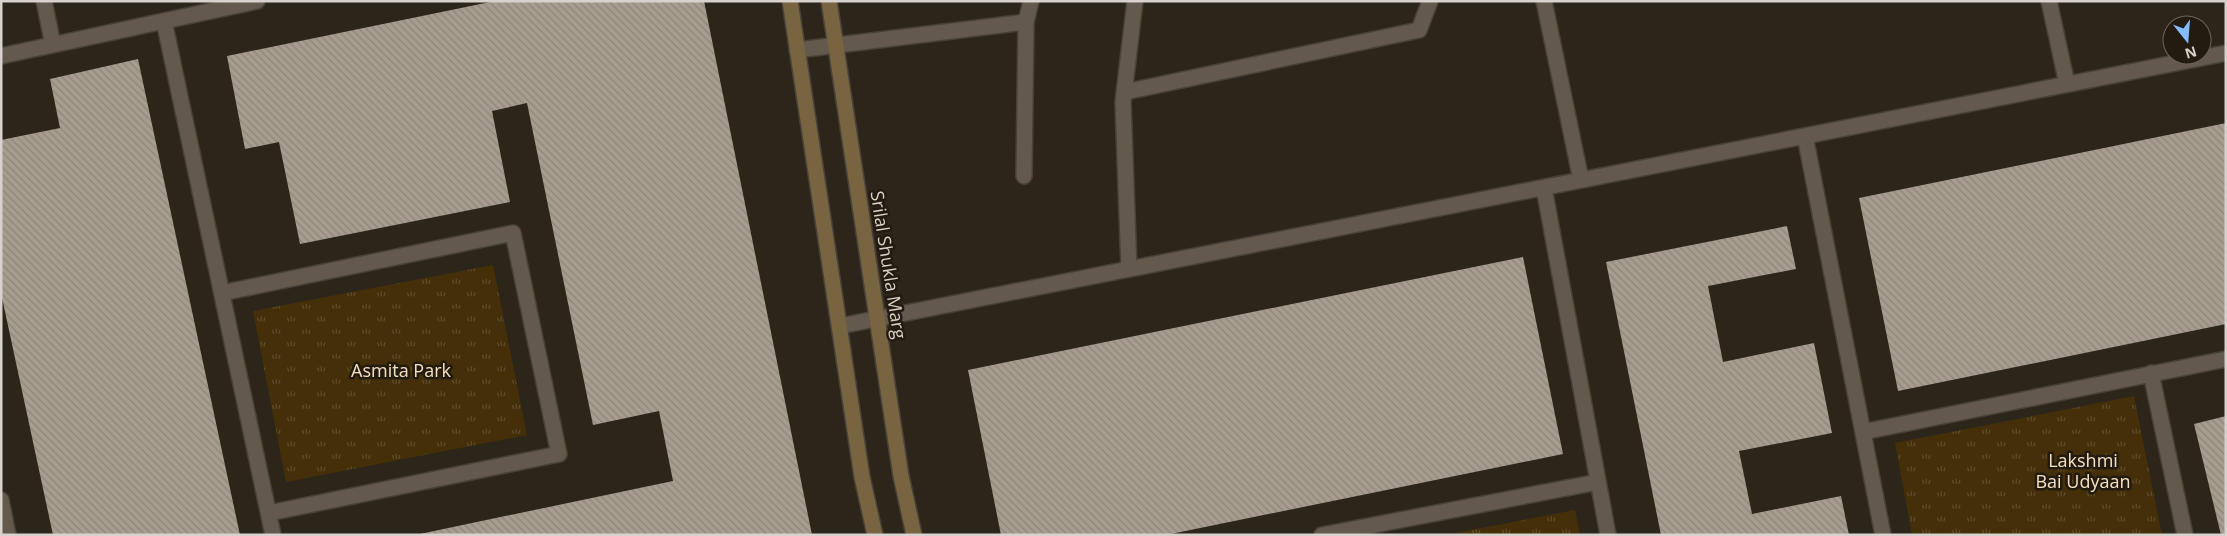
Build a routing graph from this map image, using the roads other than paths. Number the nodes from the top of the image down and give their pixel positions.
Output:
1 (44, 1) edge
2 (257, 1) edge
3 (790, 1) edge
4 (829, 1) edge
5 (1031, 1) edge
6 (1135, 1) edge
7 (1430, 1) edge
8 (1544, 1) edge
9 (2049, 1) edge
10 (224, 5) edge
11 (164, 21) junction
12 (1026, 22) junction
13 (53, 45) junction
14 (835, 45) junction
15 (798, 50) junction
16 (2226, 53) edge
17 (1, 56) edge
18 (2067, 84) junction
19 (1125, 92) junction
20 (1805, 136) junction
21 (1024, 176) dead end
22 (1581, 180) junction
23 (1544, 188) junction
24 (1129, 269) junction
25 (222, 293) junction
26 (877, 319) junction
27 (840, 326) junction
28 (2226, 358) edge
29 (2151, 373) junction
30 (1863, 432) junction
31 (1598, 482) junction
32 (1, 500) edge
33 (268, 513) junction
34 (8, 535) edge
35 (273, 535) edge
36 (875, 535) edge
37 (914, 535) edge
38 (1322, 535) edge
39 (1608, 535) edge
40 (1883, 535) edge
41 (2185, 535) edge

1 - 13 street
2 - 10 street
3 - 15 street
4 - 14 street, Srilal Shukla Marg
5 - 12 street
6 - 19 street
7 - 19 street
8 - 22 street
9 - 18 street
10 - 11 street
11 - 13 street
11 - 25 street
12 - 14 street
12 - 21 street
13 - 17 street
14 - 15 street
14 - 26 street, Srilal Shukla Marg
15 - 27 street
16 - 18 street
18 - 20 street
19 - 24 street
20 - 22 street
20 - 30 street
22 - 23 street
23 - 24 street
23 - 31 street
24 - 26 street
25 - 33 street
25 - 33 street
26 - 27 street
26 - 37 street, Srilal Shukla Marg
27 - 36 street
28 - 29 street
29 - 30 street
29 - 41 street
30 - 40 street
31 - 38 street
31 - 39 street
32 - 34 street
33 - 35 street

